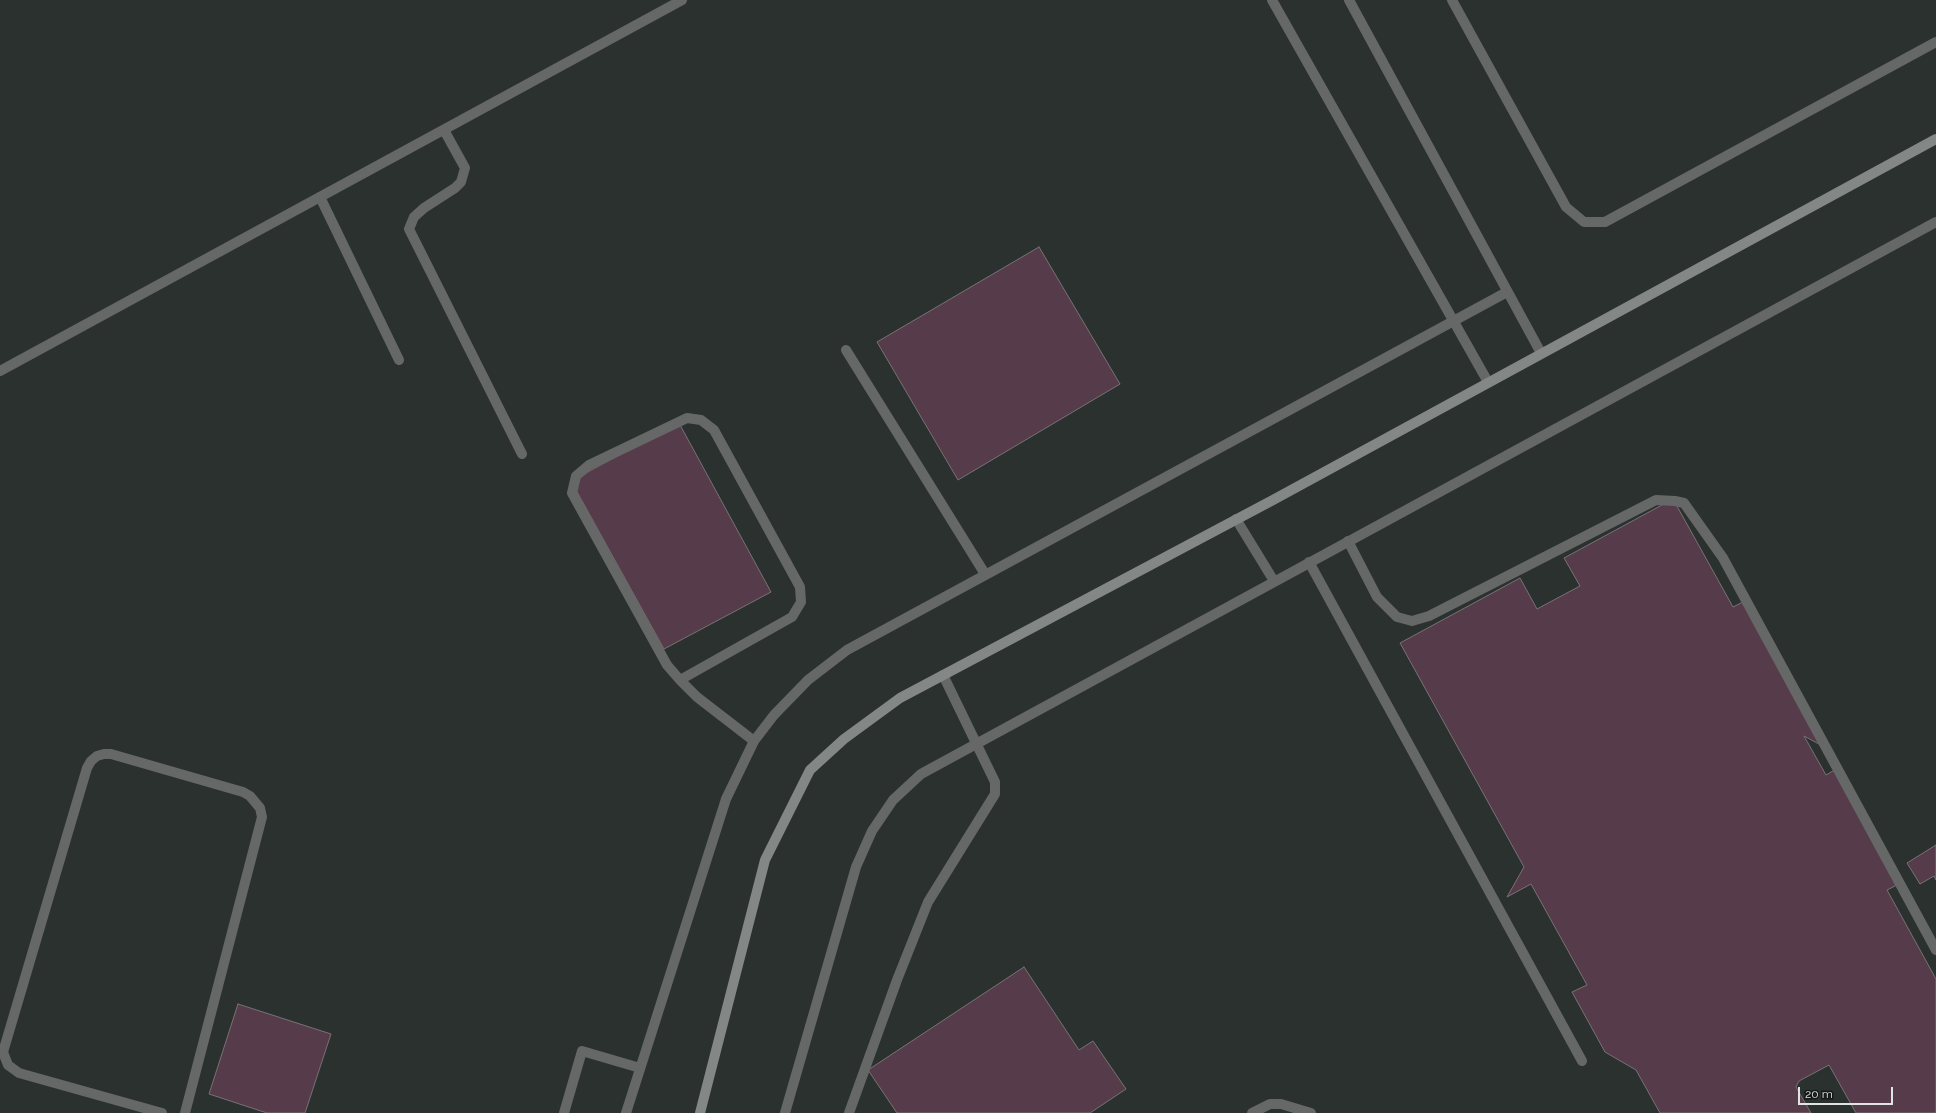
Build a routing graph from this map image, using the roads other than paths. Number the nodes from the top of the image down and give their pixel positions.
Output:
1 (682, 0) edge
2 (1272, 0) edge
3 (1349, 0) edge
4 (1452, 0) edge
5 (1936, 42) edge
6 (444, 130) junction
7 (1936, 138) edge
8 (320, 197) junction
9 (1936, 222) edge
10 (1507, 292) junction
11 (1453, 321) junction
12 (846, 350) dead end
13 (1541, 353) junction
14 (399, 360) dead end
15 (0, 371) edge
16 (1488, 382) junction
17 (522, 454) dead end
18 (1236, 519) junction
19 (1348, 541) junction
20 (1309, 562) junction
21 (985, 574) junction
22 (1274, 581) junction
23 (943, 675) junction
24 (680, 680) junction
25 (754, 741) junction
26 (976, 742) junction
27 (1936, 950) edge
28 (1582, 1061) dead end
29 (640, 1068) junction
30 (162, 1113) edge
31 (185, 1113) edge
32 (564, 1113) edge
33 (626, 1113) edge
34 (700, 1113) edge
35 (785, 1113) edge
36 (849, 1113) edge
37 (1252, 1113) edge
38 (1311, 1113) edge

1 - 6 street
2 - 11 street
3 - 10 street
4 - 5 street
6 - 8 street
6 - 17 street
7 - 13 street
8 - 14 street
8 - 15 street
9 - 19 street
10 - 11 street
10 - 13 street
11 - 16 street
11 - 21 street
12 - 21 street
13 - 16 street
16 - 18 street
18 - 22 street
18 - 23 street
19 - 20 street
19 - 27 street
20 - 22 street
20 - 28 street
21 - 25 street
22 - 26 street
23 - 26 street
23 - 34 street
24 - 24 street
24 - 25 street
25 - 29 street
26 - 35 street
26 - 36 street
29 - 32 street
29 - 33 street
30 - 31 street
37 - 38 street

